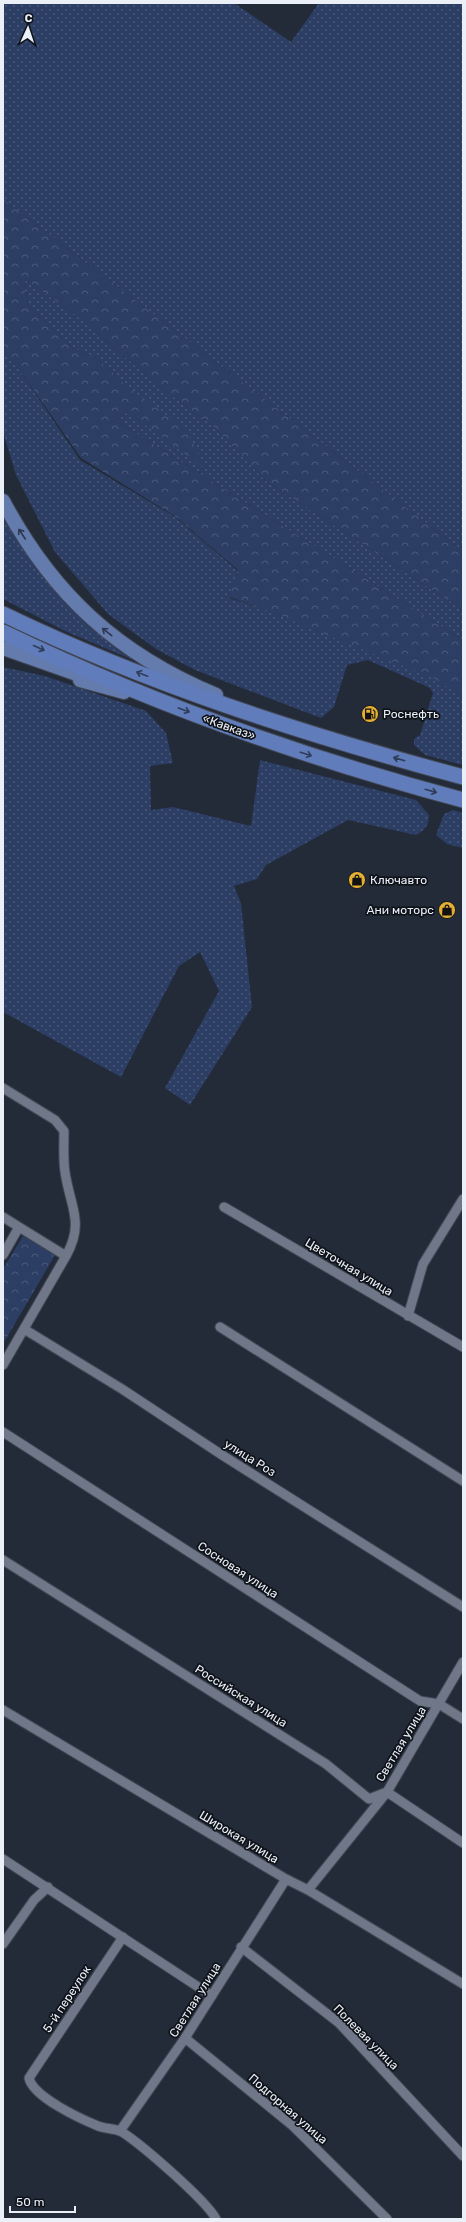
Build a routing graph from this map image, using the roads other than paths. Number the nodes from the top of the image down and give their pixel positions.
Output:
1 (3, 502) edge
2 (3, 614) edge
3 (3, 632) edge
4 (3, 648) edge
5 (3, 658) edge
6 (162, 702) junction
7 (276, 723) junction
8 (460, 777) edge
9 (463, 800) edge
10 (3, 1088) edge
11 (463, 1199) edge
12 (224, 1207) dead end
13 (3, 1217) edge
14 (19, 1227) junction
15 (3, 1255) edge
16 (66, 1256) junction
17 (408, 1316) junction
18 (220, 1327) dead end
19 (24, 1329) junction
20 (463, 1347) edge
21 (3, 1365) edge
22 (3, 1432) edge
23 (463, 1481) edge
24 (3, 1560) edge
25 (463, 1607) edge
26 (463, 1662) edge
27 (439, 1704) junction
28 (3, 1710) edge
29 (463, 1719) edge
30 (387, 1792) junction
31 (463, 1842) edge
32 (3, 1859) edge
33 (286, 1879) junction
34 (48, 1887) junction
35 (308, 1890) junction
36 (123, 1937) junction
37 (3, 1944) edge
38 (241, 1947) junction
39 (463, 1984) edge
40 (212, 1996) junction
41 (185, 2038) junction
42 (120, 2131) junction
43 (463, 2156) edge
44 (216, 2219) edge
45 (387, 2219) edge

7 -> 1 main road
7 -> 2 highway, «Кавказ»
3 -> 6 highway, «Кавказ»
4 - 6 main road
5 - 6 main road
6 -> 9 highway, «Кавказ»
8 -> 7 highway, «Кавказ»
10 - 16 street
11 - 17 street
12 - 17 street, Цветочная улица
13 - 14 street
14 - 15 street
14 - 16 street
16 - 19 street
17 - 20 street, Цветочная улица
18 - 23 street
19 - 21 street
19 - 25 street, улица Роз
22 - 27 street, Сосновая улица
24 - 30 street, Российская улица
26 - 27 street, Светлая улица
27 - 29 street, Сосновая улица
27 - 30 street, Светлая улица
28 - 33 street, Широкая улица
30 - 31 street
30 - 35 street, Светлая улица
32 - 34 street
33 - 35 street, Широкая улица
33 - 38 street, Светлая улица
34 - 36 street
34 - 37 street
35 - 39 street, Широкая улица
36 - 40 street
36 - 42 street, 5-й переулок
38 - 40 street, Светлая улица
38 - 43 street, Полевая улица
40 - 41 street, Светлая улица
41 - 42 street, Светлая улица
41 - 45 street, Подгорная улица
42 - 44 street

